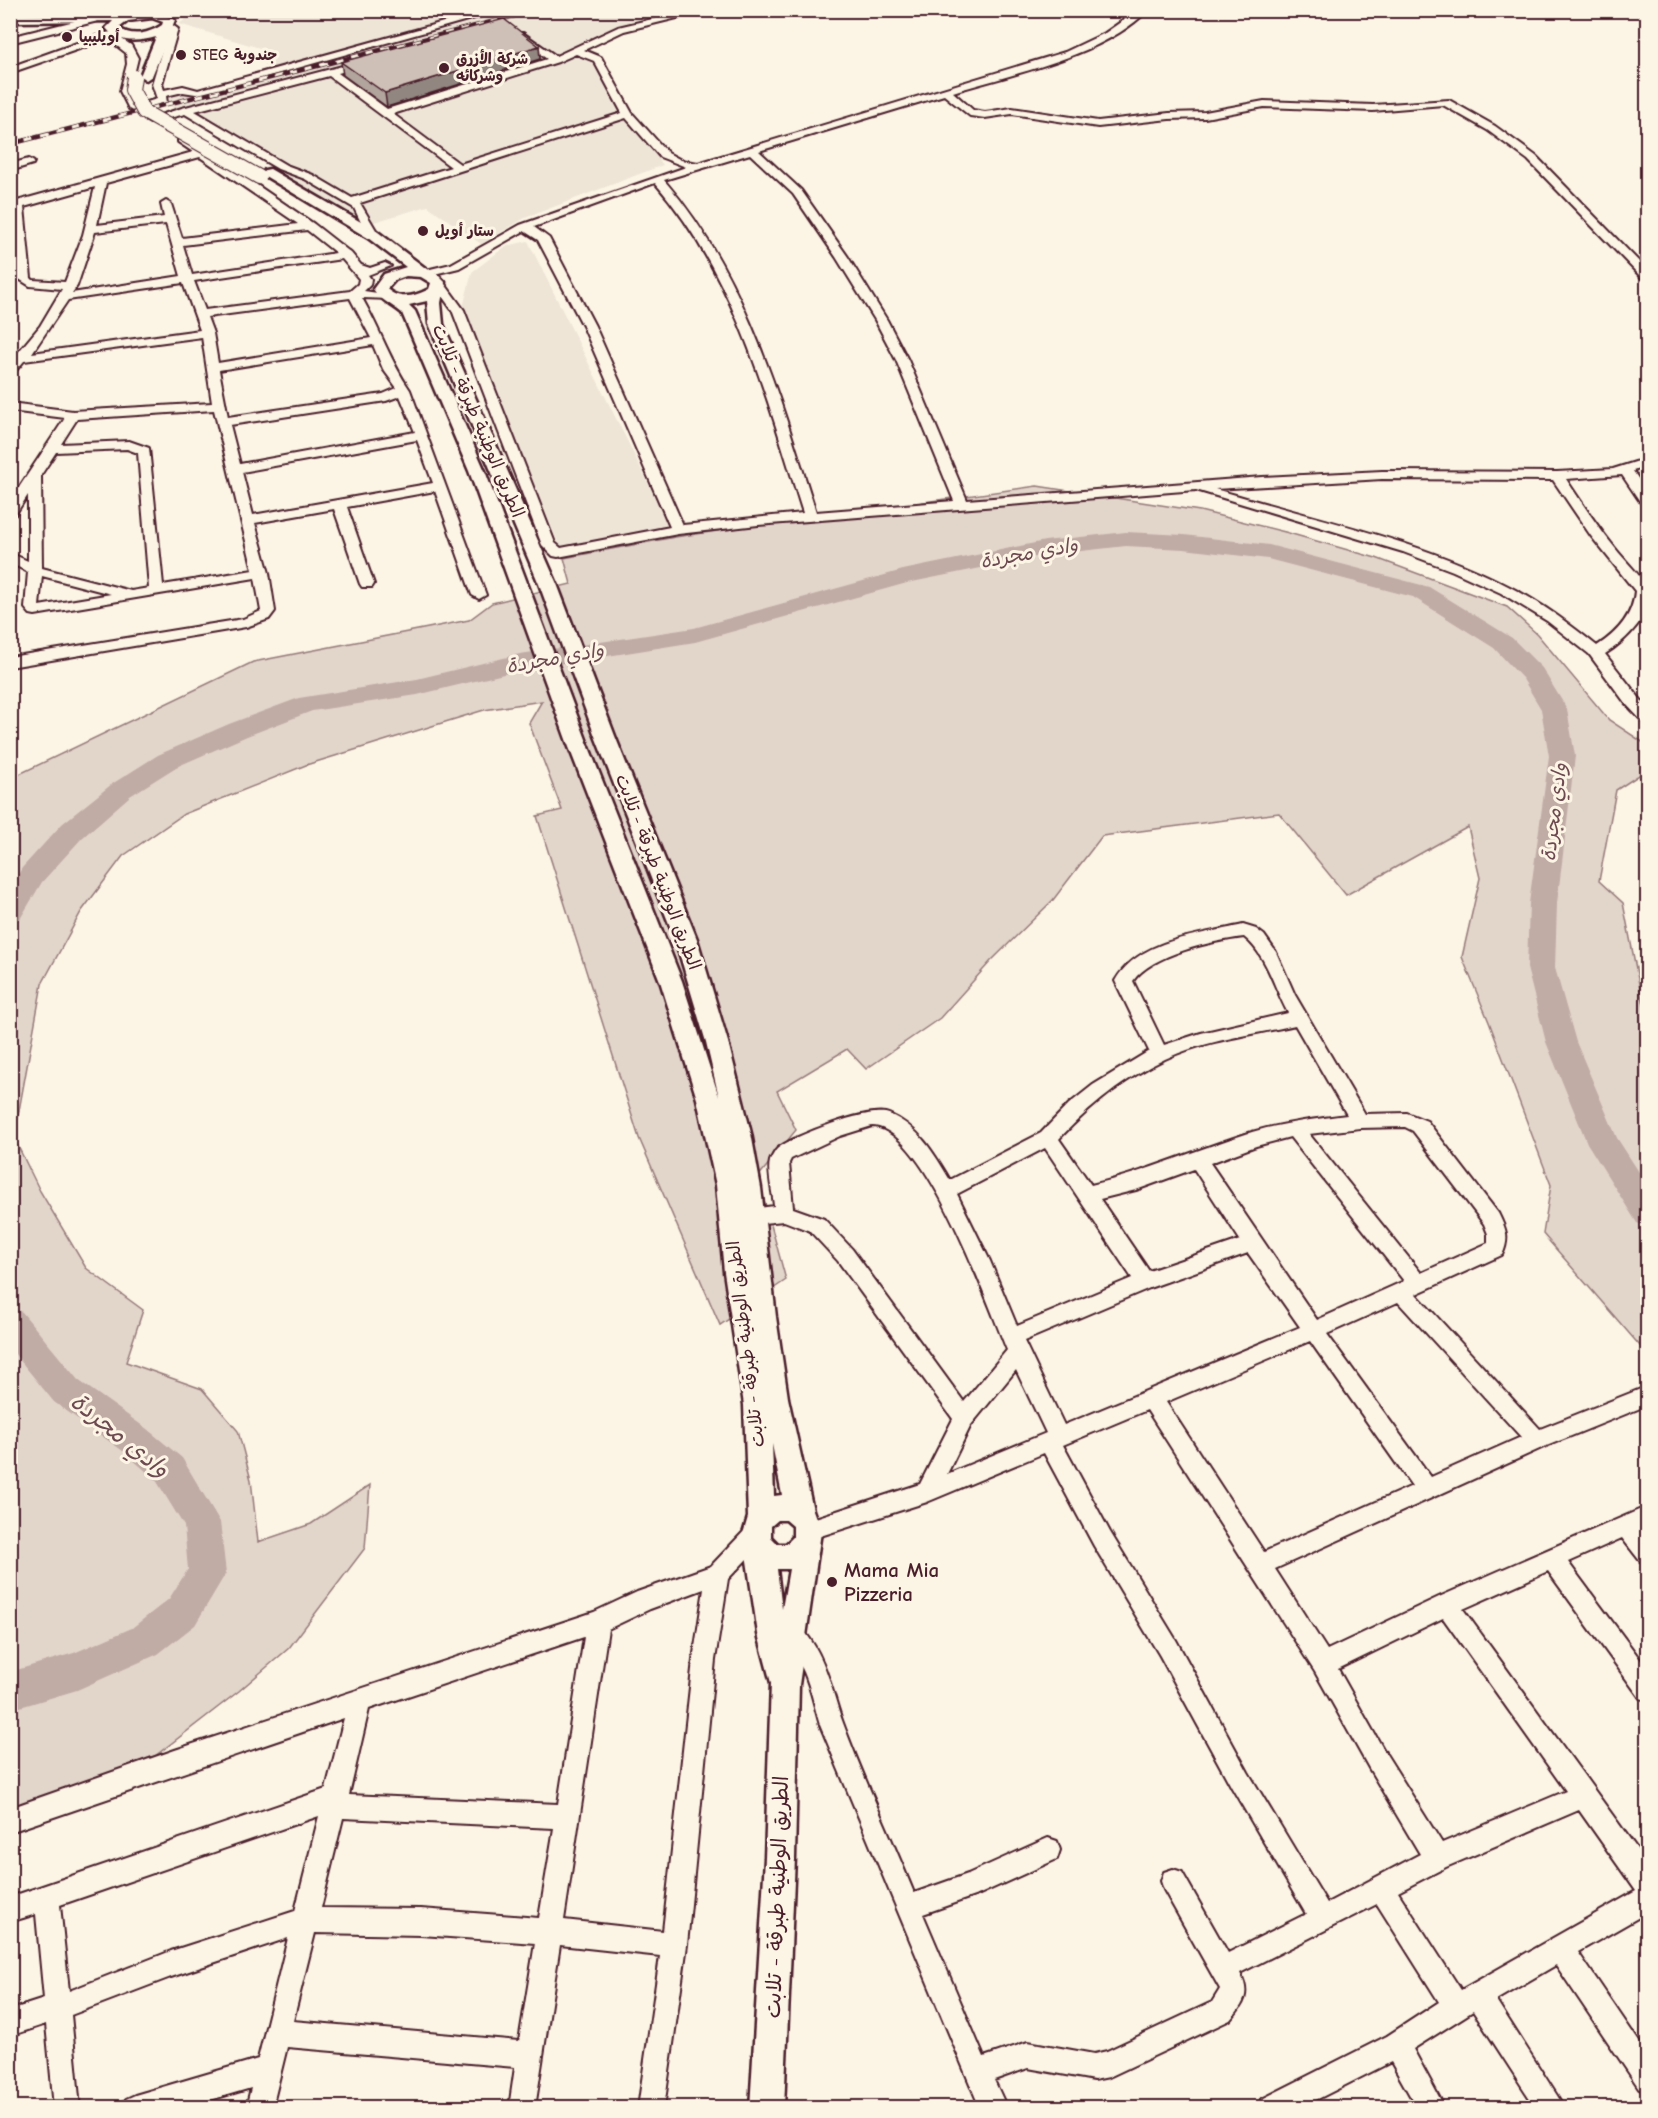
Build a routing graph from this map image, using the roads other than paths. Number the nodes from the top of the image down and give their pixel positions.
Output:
1 (154, 10) edge
2 (457, 10) edge
3 (498, 10) edge
4 (706, 10) edge
5 (1144, 10) edge
6 (1572, 10) edge
7 (1586, 10) edge
8 (1640, 10) edge
9 (179, 13) dead end
10 (1647, 15) edge
11 (134, 16) junction
12 (95, 19) junction
13 (469, 19) junction
14 (10, 20) edge
15 (75, 24) junction
16 (168, 26) junction
17 (508, 26) edge
18 (116, 34) junction
19 (10, 40) edge
20 (578, 51) junction
21 (555, 60) junction
22 (375, 61) edge
23 (10, 70) edge
24 (330, 72) junction
25 (140, 76) junction
26 (945, 91) junction
27 (159, 94) junction
28 (186, 110) junction
29 (385, 112) junction
30 (628, 114) junction
31 (752, 150) junction
32 (203, 153) junction
33 (29, 162) dead end
34 (698, 166) junction
35 (458, 167) junction
36 (10, 168) edge
37 (264, 175) junction
38 (657, 179) junction
39 (101, 182) junction
40 (10, 192) edge
41 (351, 202) junction
42 (166, 204) dead end
43 (16, 205) edge
44 (171, 220) junction
45 (310, 226) junction
46 (92, 229) junction
47 (527, 229) junction
48 (373, 235) junction
49 (178, 242) junction
50 (346, 255) junction
51 (357, 267) junction
52 (1647, 278) edge
53 (188, 280) junction
54 (434, 285) junction
55 (68, 292) junction
56 (354, 294) junction
57 (390, 295) junction
58 (458, 310) junction
59 (201, 314) junction
60 (371, 324) junction
61 (207, 333) junction
62 (376, 341) junction
63 (22, 358) junction
64 (213, 367) junction
65 (10, 370) edge
66 (404, 390) junction
67 (219, 406) junction
68 (10, 407) edge
69 (73, 415) junction
70 (223, 422) junction
71 (422, 435) junction
72 (51, 448) junction
73 (1647, 462) edge
74 (236, 469) junction
75 (1614, 473) junction
76 (1628, 474) junction
77 (34, 475) junction
78 (1647, 475) edge
79 (1557, 476) junction
80 (441, 486) junction
81 (1195, 487) junction
82 (1647, 503) edge
83 (339, 504) junction
84 (962, 504) junction
85 (10, 512) edge
86 (811, 517) junction
87 (249, 520) junction
88 (678, 530) junction
89 (10, 556) edge
90 (35, 570) junction
91 (262, 573) junction
92 (367, 584) dead end
93 (156, 591) junction
94 (131, 595) junction
95 (479, 595) dead end
96 (1596, 653) junction
97 (10, 662) edge
98 (1647, 719) edge
99 (1299, 1017) junction
100 (1160, 1054) junction
101 (1360, 1121) junction
102 (1294, 1129) junction
103 (1048, 1138) junction
104 (1198, 1160) junction
105 (947, 1190) junction
106 (1087, 1194) junction
107 (784, 1213) junction
108 (752, 1216) junction
109 (1251, 1244) junction
110 (1145, 1281) junction
111 (1410, 1287) junction
112 (1315, 1330) junction
113 (1015, 1345) junction
114 (1647, 1395) edge
115 (1152, 1399) junction
116 (964, 1418) junction
117 (1053, 1439) junction
118 (1537, 1440) junction
119 (1427, 1489) junction
120 (927, 1492) junction
121 (1647, 1516) edge
122 (1625, 1525) junction
123 (805, 1527) junction
124 (759, 1531) junction
125 (1647, 1554) edge
126 (1552, 1559) junction
127 (1260, 1566) junction
128 (718, 1574) junction
129 (1447, 1605) junction
130 (598, 1622) junction
131 (783, 1635) junction
132 (1323, 1664) junction
133 (1647, 1690) edge
134 (360, 1700) junction
135 (1582, 1796) junction
136 (335, 1802) junction
137 (566, 1816) junction
138 (10, 1820) edge
139 (1048, 1850) dead end
140 (1437, 1858) junction
141 (1173, 1881) dead end
142 (1647, 1887) edge
143 (1382, 1888) junction
144 (1647, 1898) edge
145 (47, 1900) junction
146 (909, 1907) junction
147 (10, 1910) edge
148 (1322, 1918) junction
149 (305, 1920) junction
150 (549, 1931) junction
151 (674, 1945) junction
152 (1560, 1948) junction
153 (1224, 1968) junction
154 (1467, 2001) junction
155 (57, 2008) junction
156 (10, 2023) edge
157 (278, 2033) junction
158 (1395, 2044) junction
159 (530, 2055) junction
160 (267, 2070) junction
161 (977, 2073) junction
162 (1647, 2079) edge
163 (1309, 2100) edge
164 (67, 2108) edge
165 (135, 2108) edge
166 (259, 2108) edge
167 (522, 2108) edge
168 (651, 2108) edge
169 (767, 2108) edge
170 (994, 2108) edge
171 (1271, 2108) edge
172 (1432, 2108) edge
173 (1552, 2108) edge

1 - 11 main road
2 - 13 street
3 - 13 street
4 - 20 street
5 - 26 street
6 - 7 street
8 - 10 street
9 - 16 main road
11 - 12 main road
11 - 16 main road
11 - 18 main road
12 - 14 main road
12 - 15 street
13 - 27 street
14 - 15 main road
15 - 18 main road
15 - 19 street
16 - 18 main road
16 - 25 main road
16 - 27 street
17 - 21 street
18 - 23 street
18 - 25 main road, الطريق الوطنية طبرقة - تلابت
18 - 27 street
20 - 21 street
20 - 30 street
21 - 29 street
22 - 24 street
24 - 28 street
24 - 29 street
25 - 37 main road, الطريق الوطنية طبرقة - تلابت, bridge
26 - 31 street
26 - 52 street
28 - 32 street
28 - 41 street
29 - 35 street
30 - 34 street
30 - 35 street
31 - 34 street
31 - 84 street
32 - 39 street
32 - 45 street
33 - 36 street
34 - 38 street
35 - 41 street
37 - 48 main road, الطريق الوطنية طبرقة - تلابت
37 - 57 main road, الطريق الوطنية طبرقة - تلابت
38 - 47 street
38 - 86 street
39 - 43 street
39 - 46 street
40 - 43 street
41 - 48 street
42 - 44 street
43 - 55 street
44 - 46 street
44 - 49 street
45 - 49 street
45 - 50 street
46 - 55 street
47 - 54 street
47 - 54 street
47 - 88 street
48 - 54 main road, الطريق الوطنية طبرقة - تلابت
49 - 53 street
50 - 51 street
50 - 53 street
51 - 56 street
51 - 57 street
53 - 55 street
53 - 59 street
54 - 57 main road
54 - 57 main road
54 - 58 street
54 - 58 street
54 - 108 main road, الطريق الوطنية طبرقة - تلابت
55 - 63 street
56 - 57 street
56 - 59 street
56 - 60 street
57 - 60 street
57 - 124 main road, الطريق الوطنية طبرقة - تلابت
58 - 88 street
59 - 61 street
60 - 62 street
61 - 63 street
61 - 64 street
62 - 64 street
62 - 66 street
63 - 65 street
64 - 67 street
66 - 70 street
66 - 71 street
67 - 69 street
67 - 70 street
68 - 69 street
69 - 72 street
70 - 74 street
71 - 74 street
71 - 80 street
72 - 77 street
72 - 93 street
73 - 75 street
74 - 87 street
75 - 76 street
75 - 79 street
76 - 78 street
76 - 82 street
77 - 85 street
77 - 90 street
79 - 81 street
79 - 96 street
80 - 83 street
80 - 95 street
81 - 84 street
81 - 96 street
83 - 87 street
83 - 92 street
84 - 86 street
86 - 88 street
87 - 91 street
89 - 90 street
90 - 94 street
90 - 94 street
91 - 93 street
91 - 97 street
93 - 94 street
96 - 98 street
99 - 100 street
99 - 100 street
99 - 101 street
100 - 103 street
101 - 102 street
101 - 111 street
102 - 104 street
102 - 111 street
103 - 105 street
103 - 106 street
104 - 106 street
104 - 109 street
105 - 107 street
105 - 113 street
106 - 110 street
107 - 108 street
107 - 116 street
108 - 123 main road, الطريق الوطنية طبرقة - تلابت
109 - 110 street
109 - 112 street
110 - 113 street
111 - 112 street
111 - 118 street
112 - 115 street
112 - 119 street
113 - 116 street
113 - 117 street
114 - 118 street
115 - 117 street
115 - 127 street
116 - 120 street
117 - 120 street
117 - 148 street
118 - 119 street
119 - 127 street
120 - 123 street
121 - 122 street
122 - 125 street
122 - 126 street
123 - 124 main road
123 - 124 main road
123 - 131 main road, الطريق الوطنية طبرقة - تلابت
124 - 128 street
124 - 131 main road, الطريق الوطنية طبرقة - تلابت
126 - 129 street
126 - 133 street
127 - 132 street
128 - 130 street
128 - 151 street
129 - 132 street
129 - 135 street
130 - 134 street
130 - 137 street
131 - 146 street
131 - 169 main road, الطريق الوطنية طبرقة - تلابت
132 - 140 street
134 - 136 street
134 - 138 street
135 - 140 street
135 - 142 street
136 - 137 street
136 - 145 street
136 - 149 street
137 - 150 street
139 - 146 street
140 - 143 street
141 - 153 street
143 - 148 street
143 - 154 street
144 - 152 street
145 - 147 street
145 - 155 street
146 - 161 street
148 - 153 street
149 - 150 street
149 - 155 street
149 - 157 street
150 - 151 street
150 - 159 street
151 - 168 street
152 - 154 street
152 - 162 street
153 - 161 street
154 - 158 street
154 - 173 street
155 - 156 street
155 - 164 street
157 - 159 street
157 - 160 street
158 - 163 street
158 - 172 street
159 - 167 street
160 - 165 street
160 - 166 street
161 - 170 street
163 - 171 street

